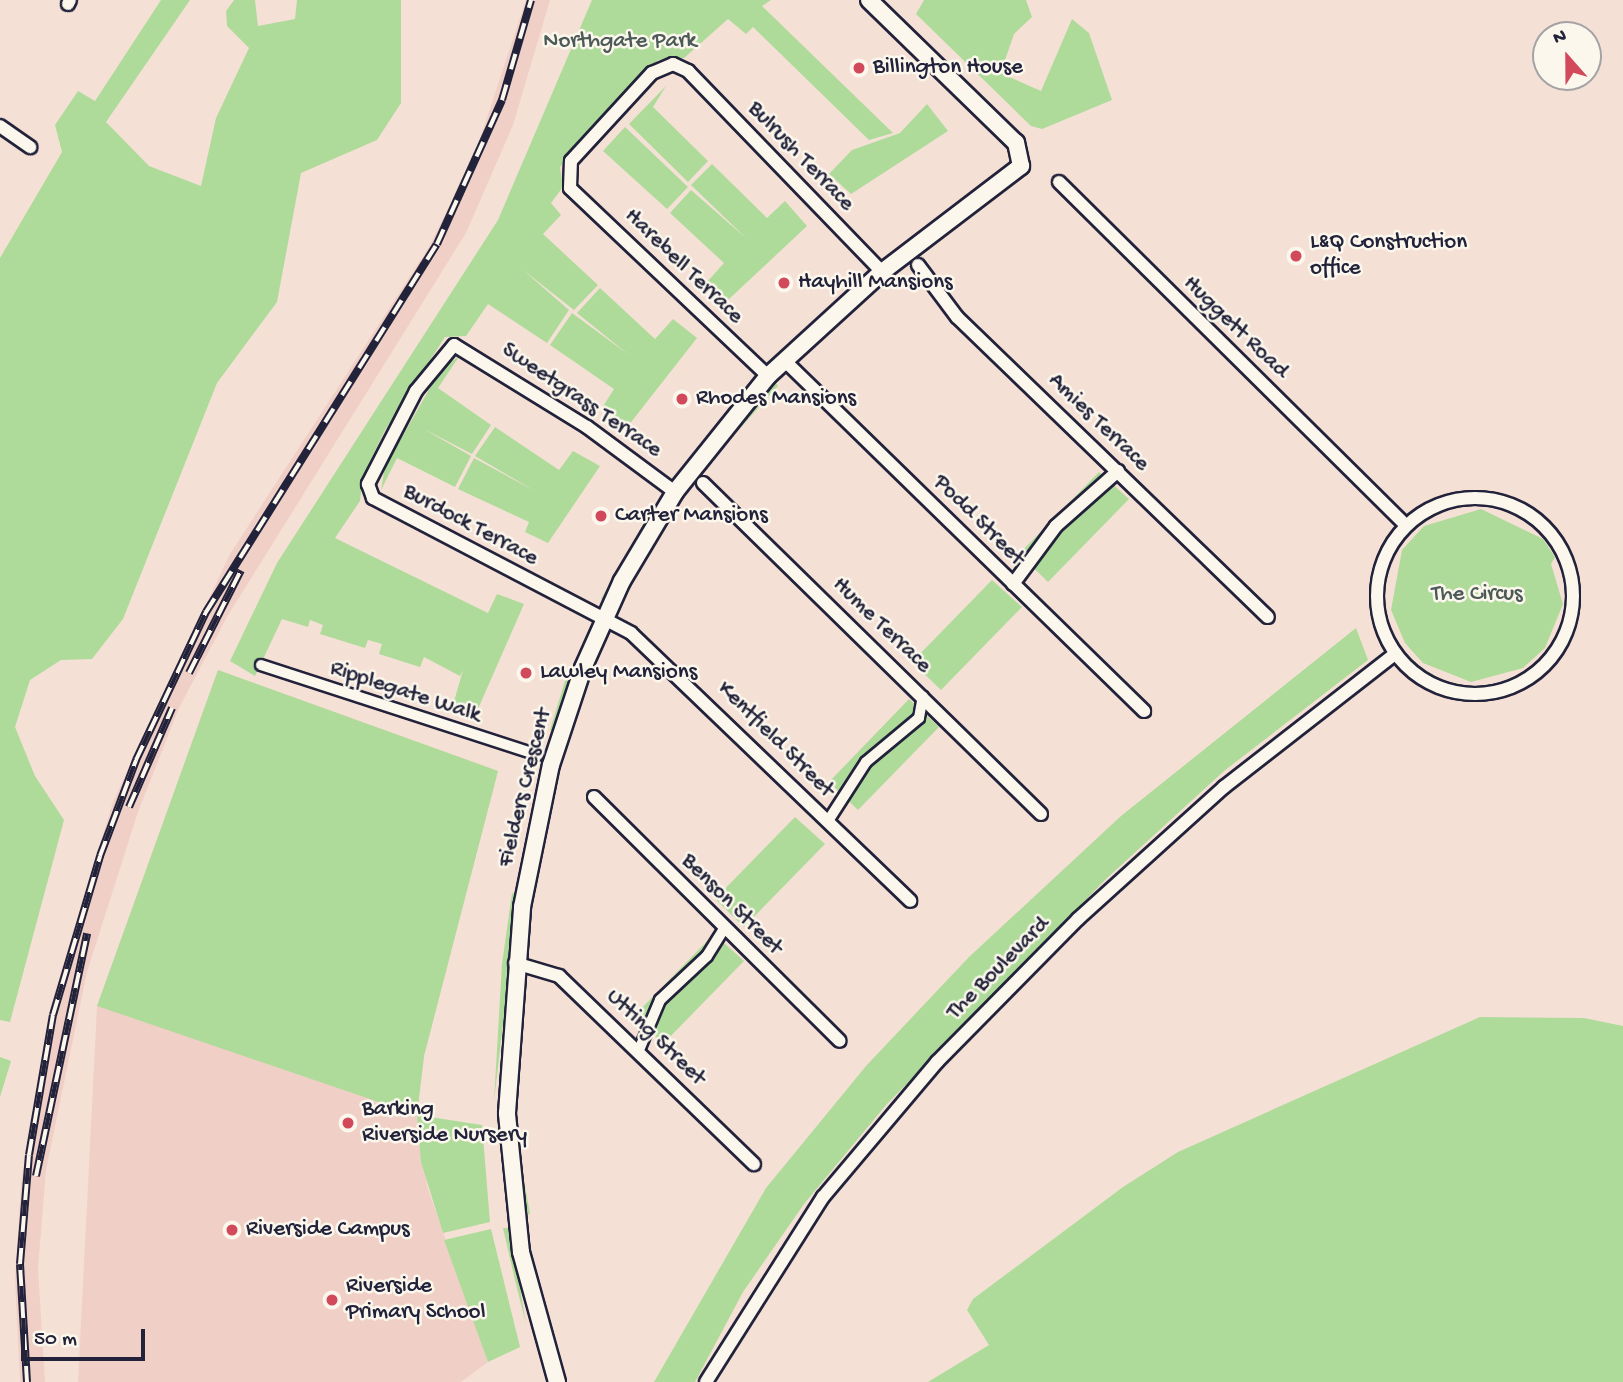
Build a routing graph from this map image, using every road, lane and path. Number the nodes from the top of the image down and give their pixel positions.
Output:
1 (869, 0) edge
2 (688, 71) joint
3 (0, 126) edge
4 (30, 147) dead end
5 (1059, 182) dead end
6 (907, 252) junction
7 (918, 265) joint
8 (882, 272) junction
9 (463, 346) joint
10 (784, 359) junction
11 (768, 376) junction
12 (1118, 471) junction
13 (689, 472) junction
14 (702, 483) joint
15 (668, 487) junction
16 (1406, 525) junction
17 (1013, 584) junction
18 (596, 617) junction
19 (1268, 617) dead end
20 (1395, 654) junction
21 (261, 665) dead end
22 (923, 696) junction
23 (1144, 711) dead end
24 (538, 755) dead end
25 (594, 797) dead end
26 (1041, 814) dead end
27 (828, 821) junction
28 (910, 901) dead end
29 (724, 929) junction
30 (515, 963) junction
31 (840, 1041) dead end
32 (639, 1050) junction
33 (754, 1164) dead end
34 (557, 1382) edge
35 (706, 1382) edge

1 - 6 street, Fielders Crescent
2 - 8 street, Bulrush Terrace
2 - 11 street, Harebell Terrace
3 - 4 street
5 - 16 street, Huggett Road
6 - 7 street, Amies Terrace
6 - 8 street, Fielders Crescent
7 - 12 street, Amies Terrace
8 - 10 street, Fielders Crescent
9 - 15 street, Sweetgrass Terrace
9 - 18 street, Burdock Terrace
10 - 11 street, Fielders Crescent
10 - 17 street, Podd Street
11 - 13 street, Fielders Crescent
12 - 17 street
12 - 19 street, Amies Terrace
13 - 14 street, Hume Terrace
13 - 15 street, Fielders Crescent
14 - 22 street, Hume Terrace
15 - 18 street, Fielders Crescent
16 - 20 street
16 - 20 street
17 - 23 street, Podd Street
18 - 27 street, Kentfield Street
18 - 30 street, Fielders Crescent
20 - 35 street, The Boulevard
21 - 24 street, Ripplegate Walk
22 - 26 street, Hume Terrace
22 - 27 street
25 - 29 street, Benson Street
27 - 28 street, Kentfield Street
29 - 31 street, Benson Street
29 - 32 street
30 - 32 street, Utting Street
30 - 34 street, Fielders Crescent
32 - 33 street, Utting Street

